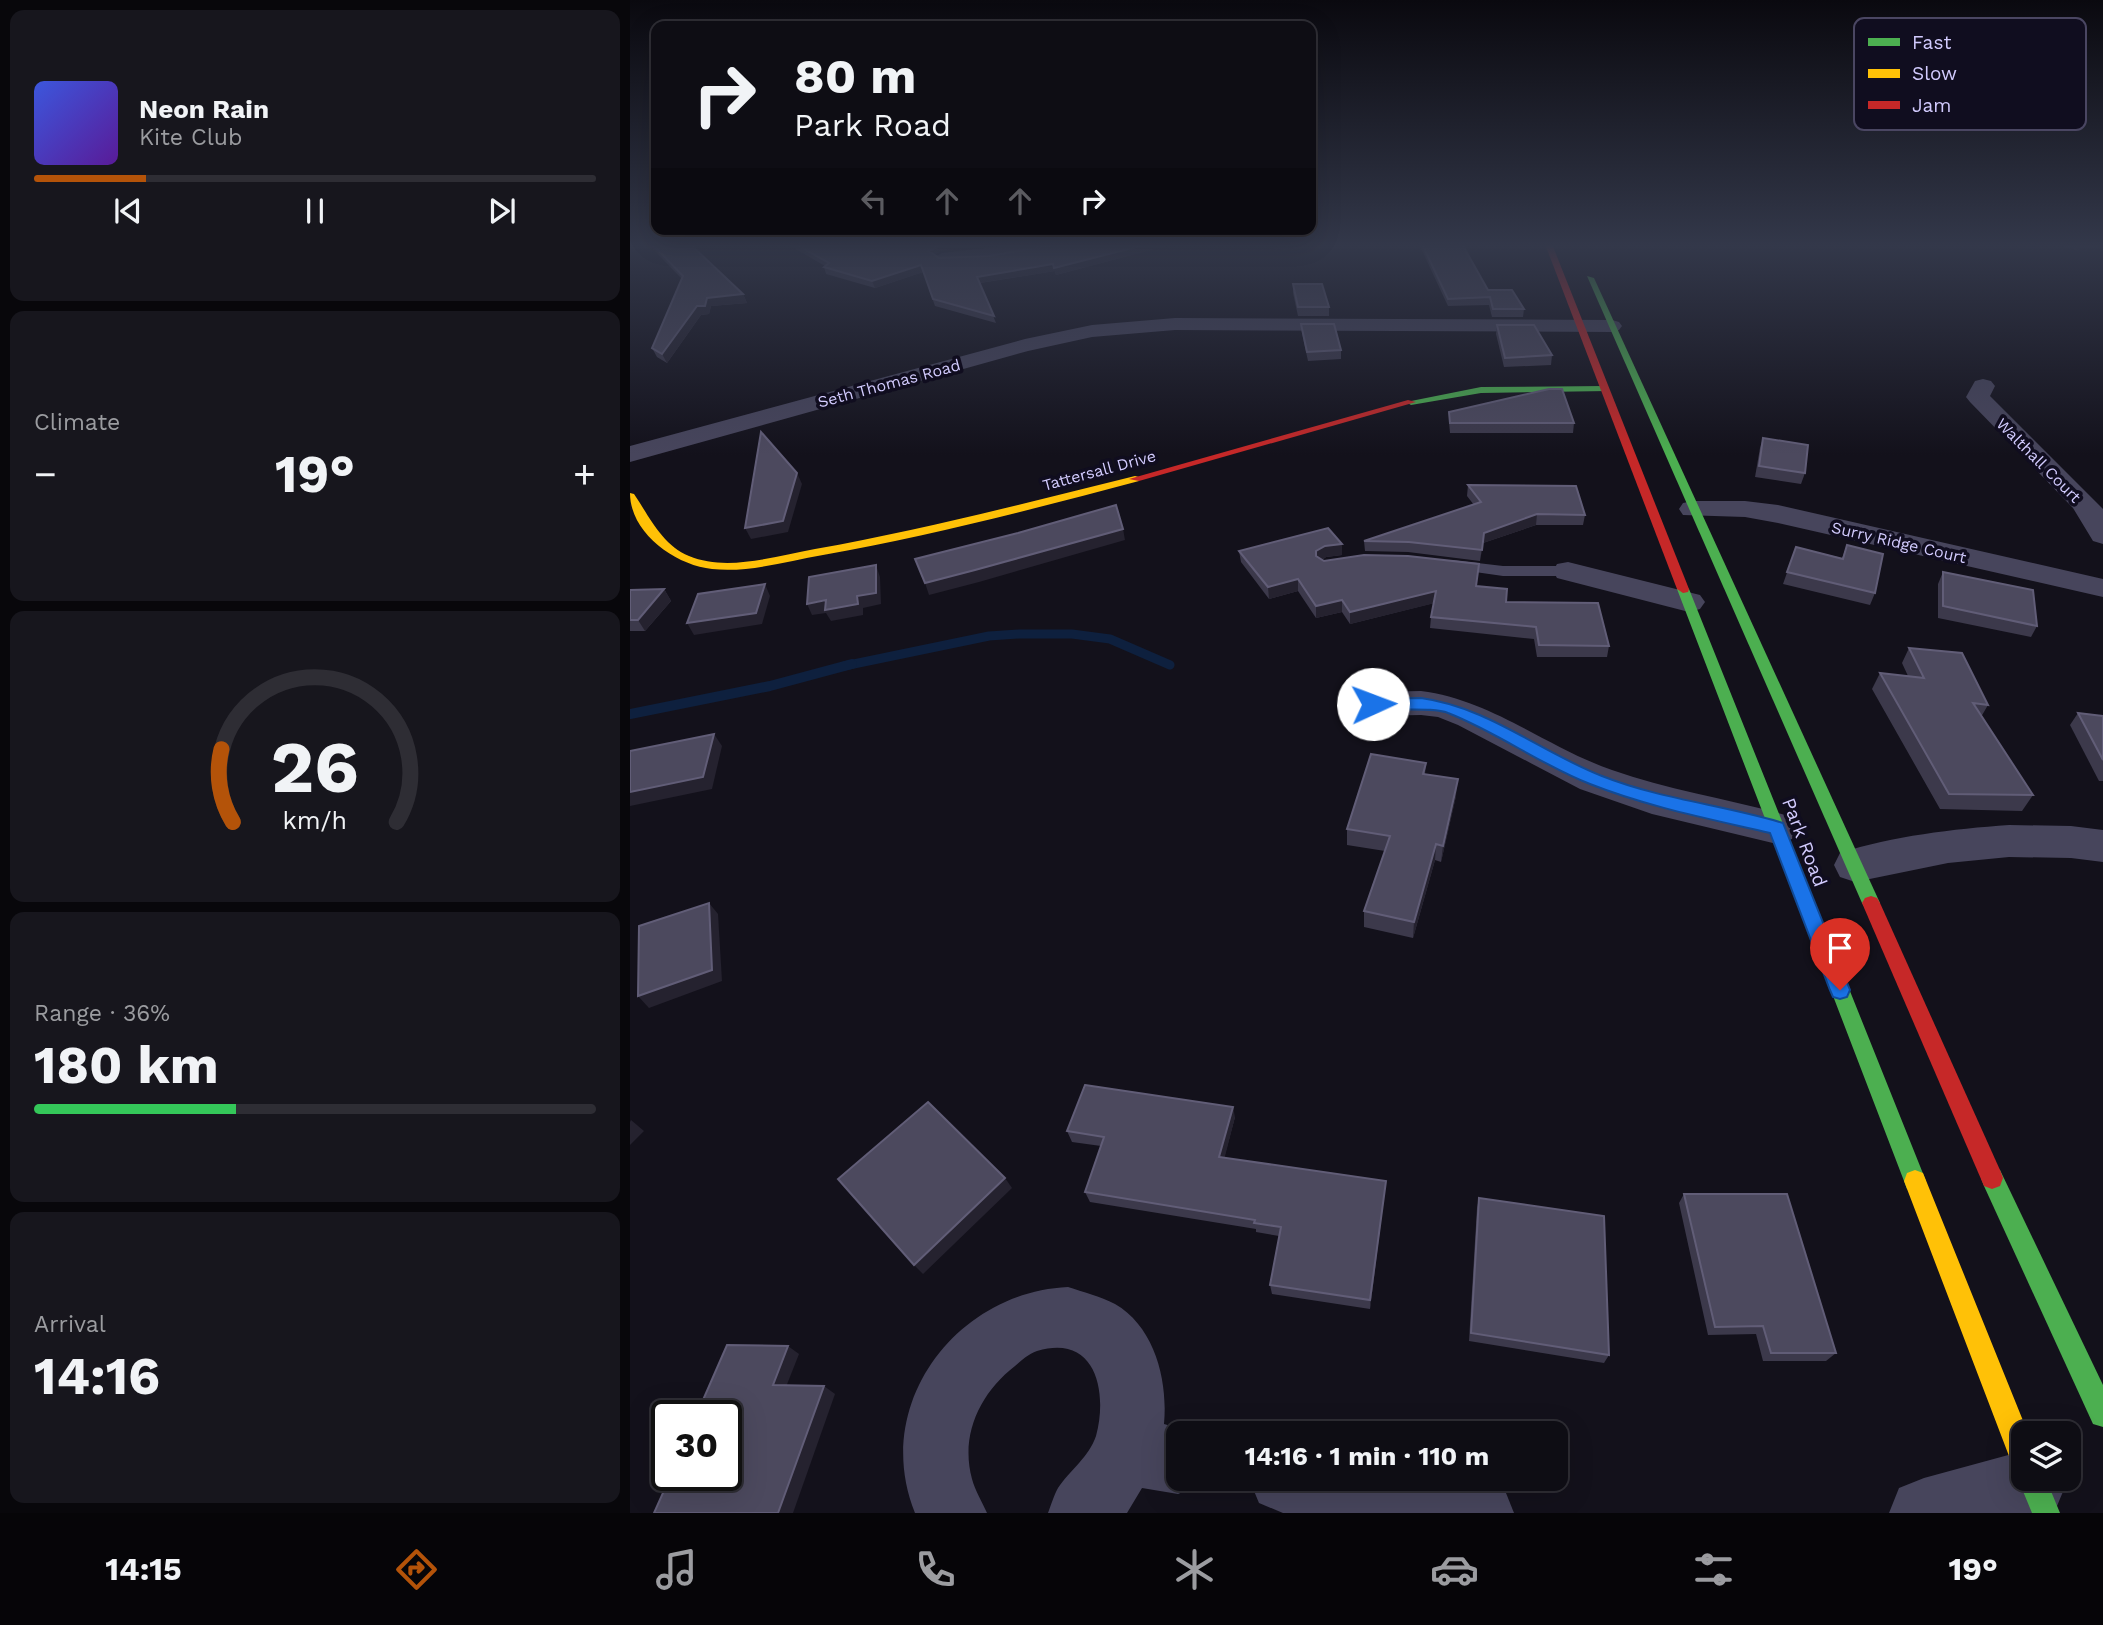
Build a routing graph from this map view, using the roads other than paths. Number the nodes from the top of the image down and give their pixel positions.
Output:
1 (1579, 315) edge
2 (1607, 315) edge
3 (1583, 325) junction
4 (1612, 326) junction
5 (1983, 386) dead end
6 (1605, 389) junction
7 (630, 454) edge
8 (630, 496) edge
9 (1693, 509) junction
10 (2103, 535) edge
11 (1435, 563) edge
12 (1567, 570) joint
13 (2103, 588) edge
14 (1689, 602) junction
15 (1373, 704) dead end
16 (1777, 828) junction
17 (2103, 846) edge
18 (1855, 865) junction
19 (2103, 1414) edge
20 (2011, 1424) edge
21 (1150, 1456) edge
22 (2011, 1489) edge
23 (1352, 1491) edge
24 (952, 1513) edge
25 (1083, 1513) edge
26 (1479, 1513) edge
27 (1924, 1513) edge

1 - 3 main road, Park Road
2 - 4 main road, Park Road
3 - 4 street, Seth Thomas Road
3 - 6 main road, Park Road
3 - 7 street, Seth Thomas Road
4 - 9 main road, Park Road
5 - 10 street, Walthall Court
6 - 8 main road, Tattersall Drive
6 - 14 main road, Park Road
9 - 13 street, Surry Ridge Court
9 - 18 main road, Park Road
11 - 12 lane
12 - 14 street
14 - 16 main road, Park Road
15 - 16 street
16 - 20 main road, Park Road
17 - 18 street
18 - 19 main road, Park Road
21 - 24 street
21 - 25 street
22 - 27 street
23 - 26 street

